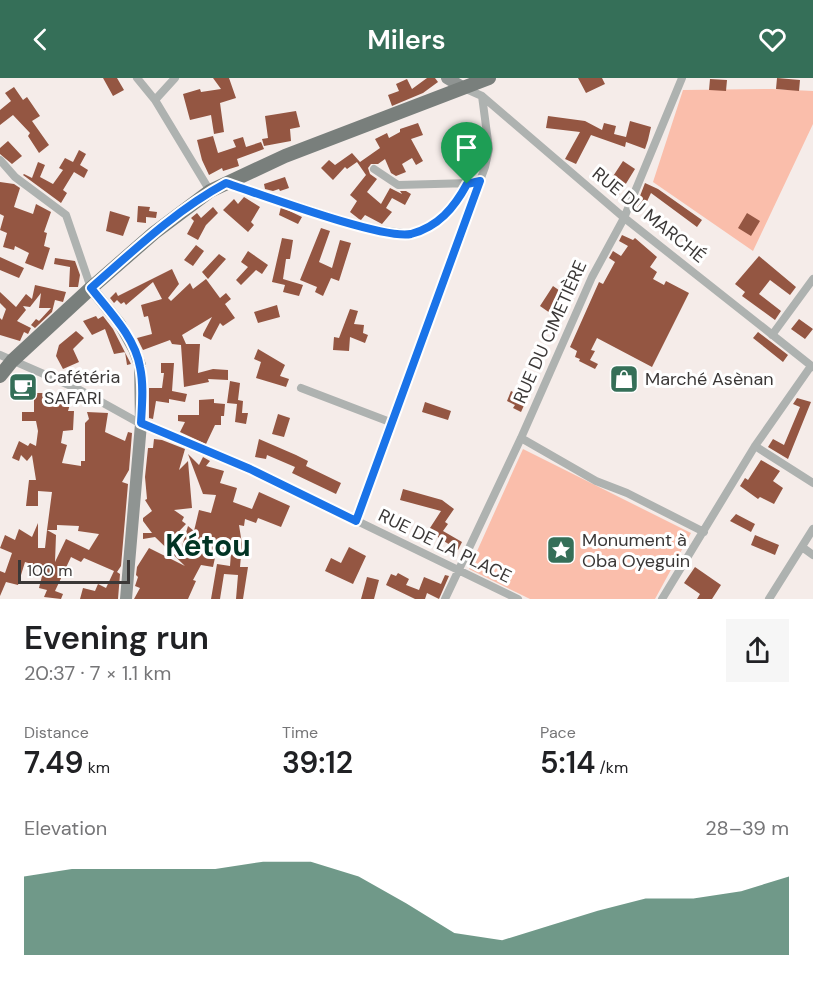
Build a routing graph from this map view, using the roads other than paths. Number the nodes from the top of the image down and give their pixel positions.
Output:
1 (138, 78) edge
2 (175, 78) edge
3 (447, 78) edge
4 (489, 78) edge
5 (682, 78) edge
6 (165, 83) edge
7 (464, 88) junction
8 (482, 96) junction
9 (155, 100) junction
10 (0, 160) edge
11 (374, 169) dead end
12 (480, 181) junction
13 (226, 183) junction
14 (467, 184) junction
15 (210, 191) junction
16 (624, 218) junction
17 (813, 279) edge
18 (91, 288) junction
19 (772, 334) junction
20 (6, 358) edge
21 (812, 367) edge
22 (0, 376) edge
23 (301, 388) dead end
24 (390, 422) junction
25 (141, 423) junction
26 (521, 438) junction
27 (755, 446) junction
28 (813, 483) edge
29 (356, 521) junction
30 (813, 529) edge
31 (704, 532) junction
32 (802, 547) junction
33 (813, 555) edge
34 (458, 571) junction
35 (126, 599) edge
36 (445, 599) edge
37 (518, 599) edge
38 (662, 599) edge
39 (769, 599) edge

1 - 9 street
2 - 6 street
3 - 7 street
4 - 7 main road
5 - 16 street, RUE DU CIMETIÈRE
6 - 9 street
7 - 8 street, RUE DU MARCHÉ
7 - 13 main road
8 - 12 street
8 - 16 street, RUE DU MARCHÉ
9 - 15 street
10 - 18 street
11 - 14 street
12 - 14 street
12 - 24 street
13 - 14 street
13 - 15 main road
15 - 18 main road
16 - 19 street, RUE DU MARCHÉ
16 - 26 street, RUE DU CIMETIÈRE
17 - 19 street
18 - 20 main road
18 - 25 street
19 - 21 street, RUE DU MARCHÉ
20 - 22 main road
20 - 25 street, RUE DE LA PLACE
21 - 27 street
23 - 24 street
24 - 29 street
25 - 29 street, RUE DE LA PLACE
25 - 35 street
26 - 31 street
26 - 34 street, RUE DU CIMETIÈRE
27 - 28 street
27 - 31 street
29 - 34 street, RUE DE LA PLACE
30 - 32 street
31 - 38 street
32 - 33 street
32 - 39 street
34 - 36 street, RUE DU CIMETIÈRE
34 - 37 street, RUE DE LA PLACE

